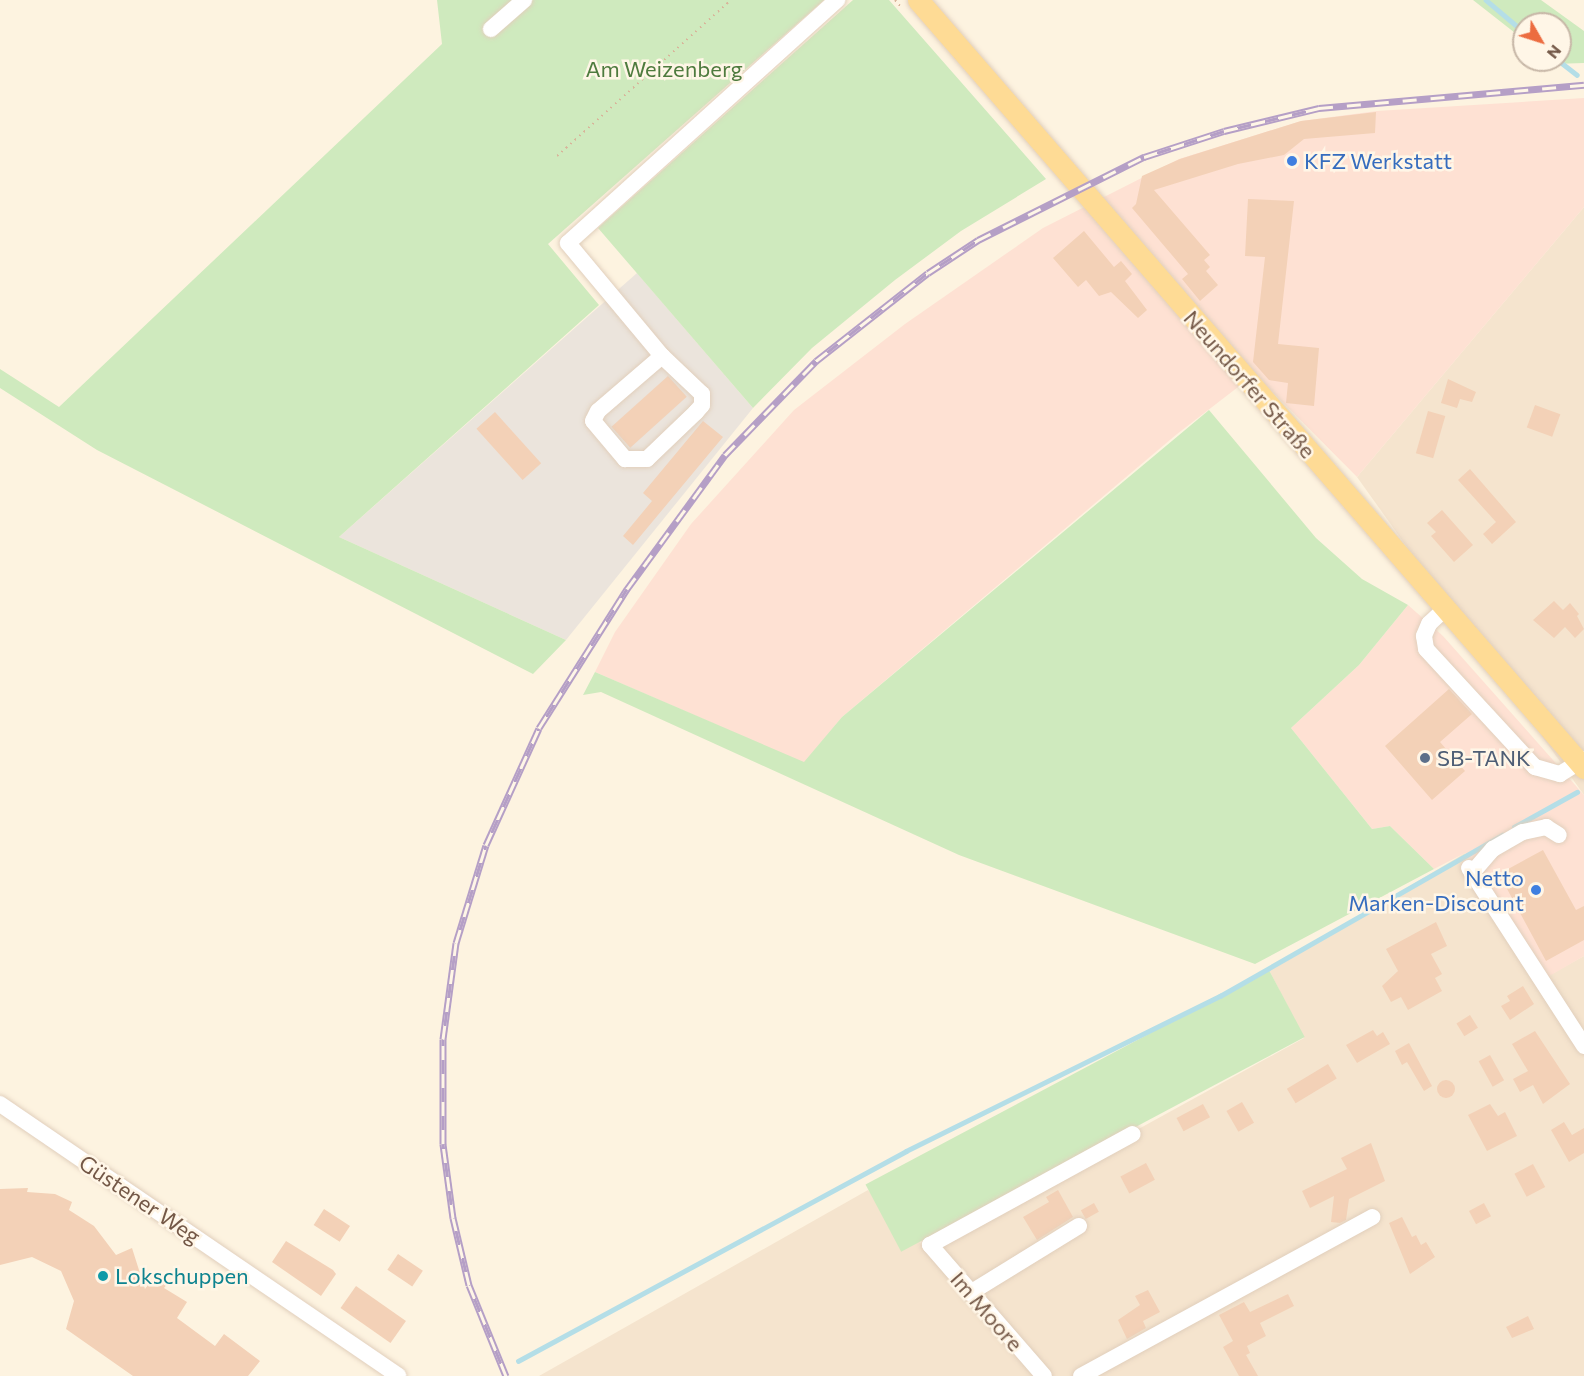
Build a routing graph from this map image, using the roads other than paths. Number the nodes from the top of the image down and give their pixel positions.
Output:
1 (524, 0) edge
2 (837, 0) edge
3 (918, 0) edge
4 (490, 29) dead end
5 (662, 356) junction
6 (1446, 608) junction
7 (1582, 763) edge
8 (1559, 835) dead end
9 (1584, 1046) edge
10 (0, 1104) edge
11 (1133, 1134) dead end
12 (1373, 1217) dead end
13 (1079, 1226) dead end
14 (970, 1293) junction
15 (398, 1376) edge
16 (1044, 1376) edge
17 (1081, 1376) edge

1 - 4 street
2 - 5 street
3 - 6 main road, Neundorfer Straße
5 - 5 street
6 - 7 main road, Neundorfer Straße
6 - 7 street
8 - 9 street
10 - 15 street, Güstener Weg
11 - 14 street, Im Moore
12 - 17 street
13 - 14 street
14 - 16 street, Im Moore

